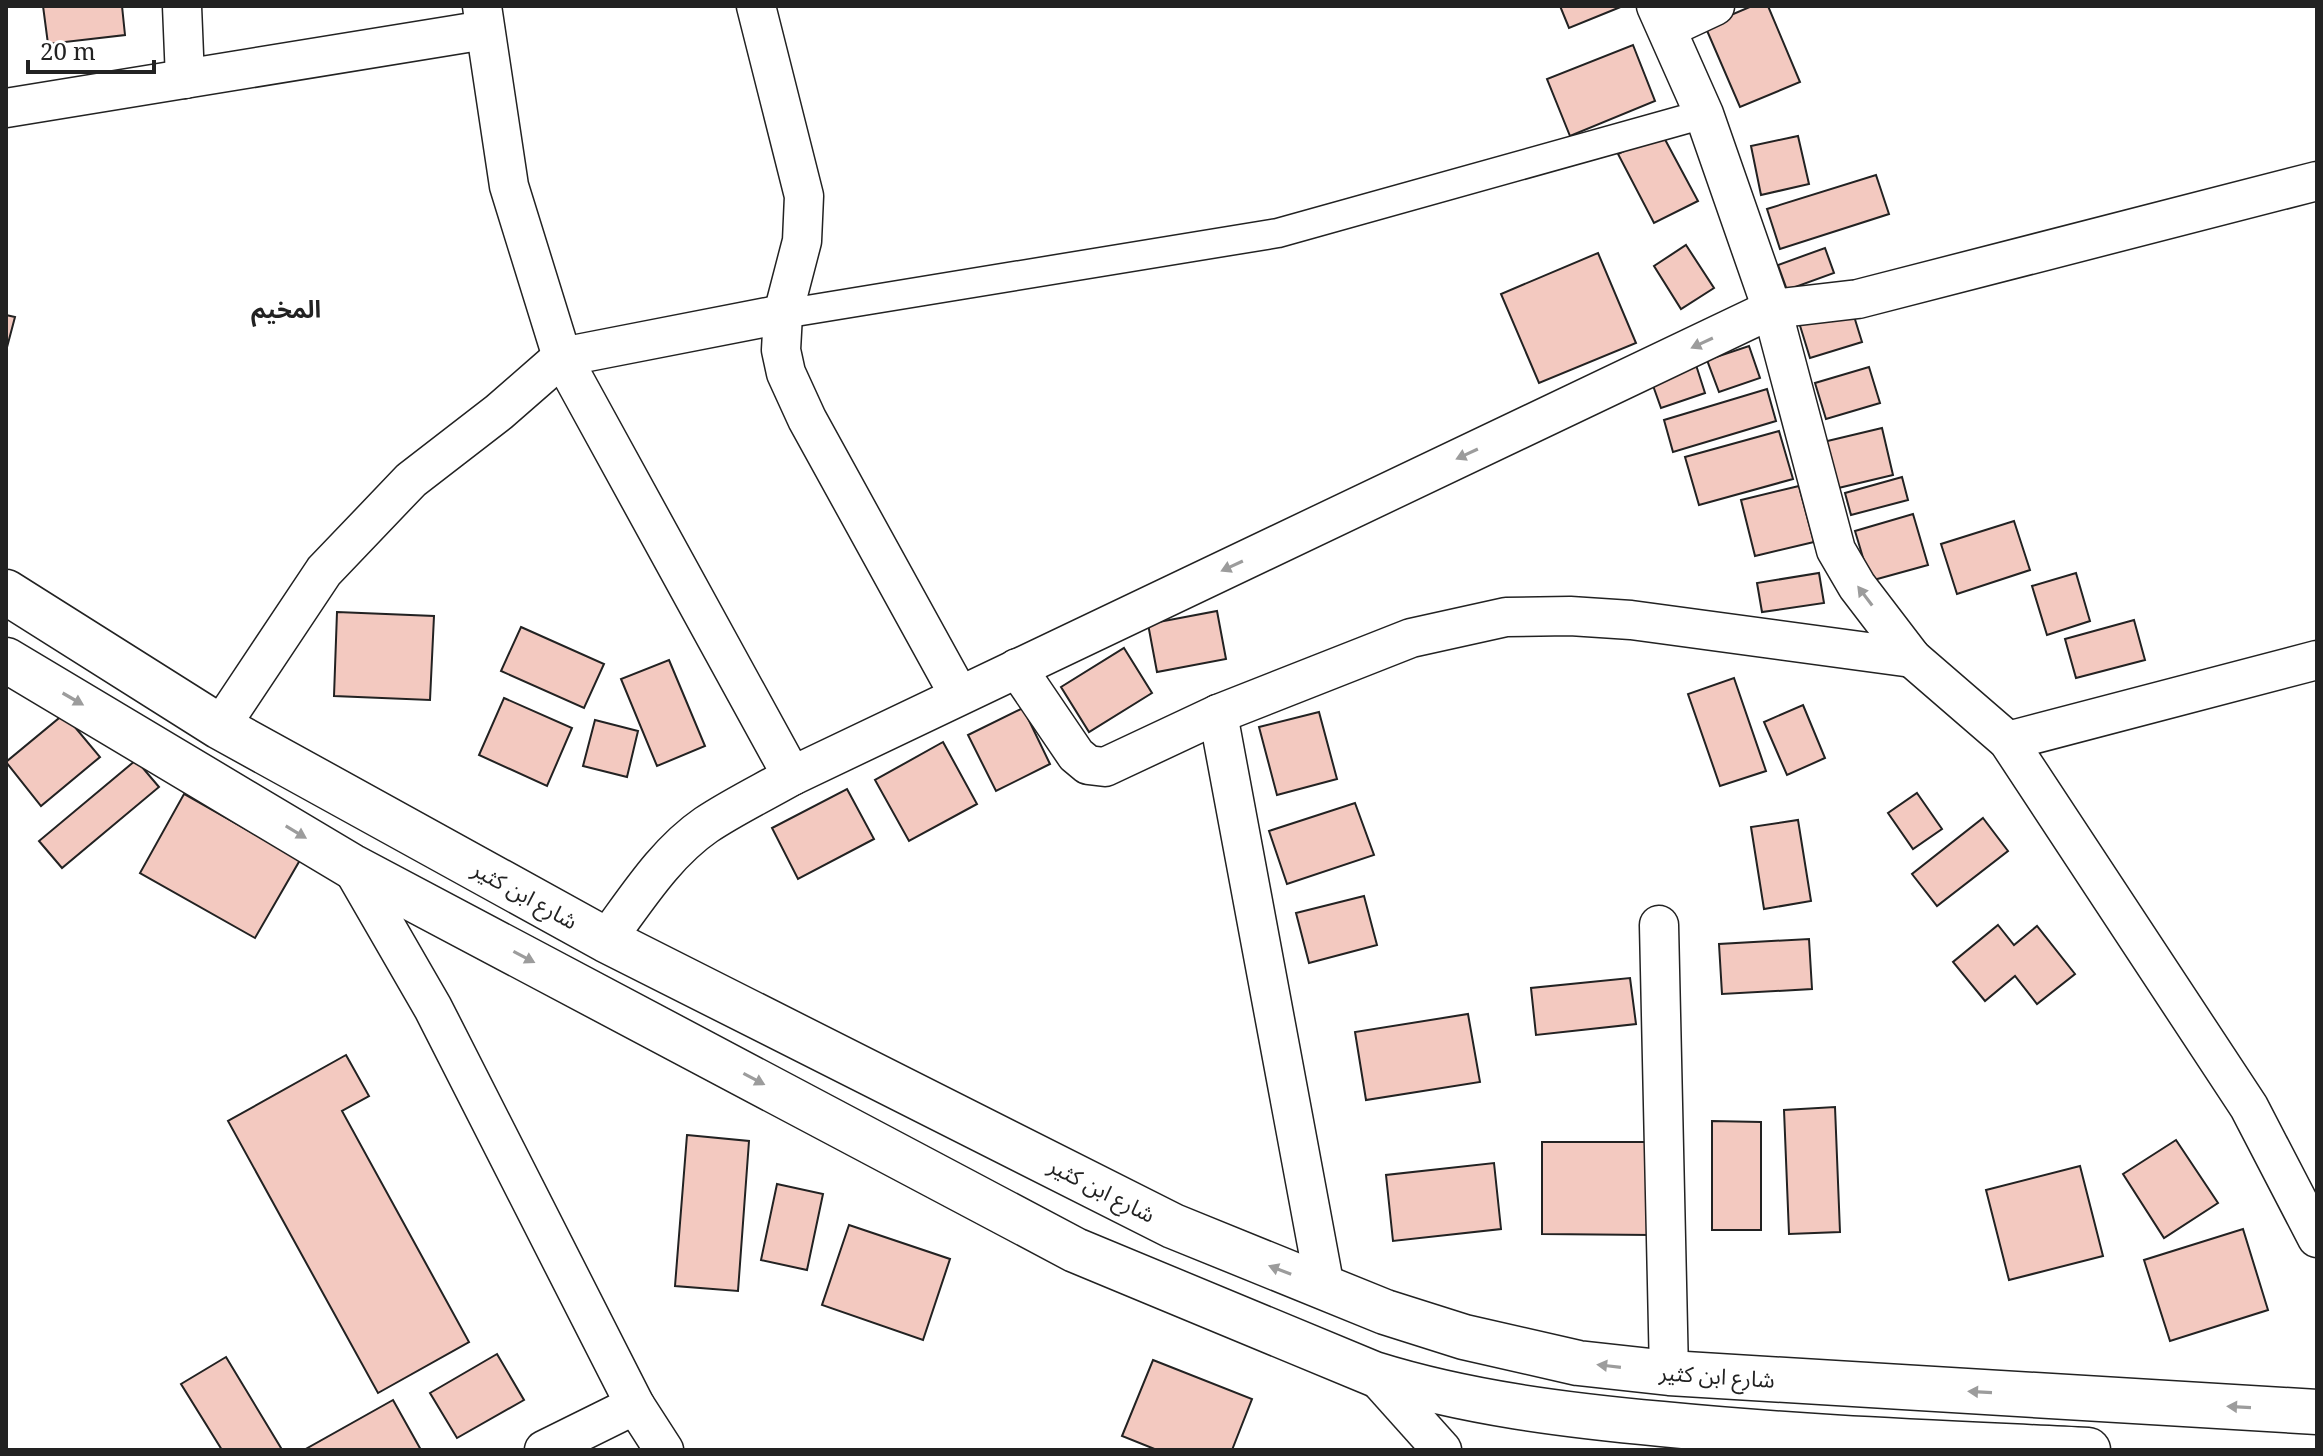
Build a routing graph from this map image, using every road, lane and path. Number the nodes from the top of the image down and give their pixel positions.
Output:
1 (182, 6) edge
2 (756, 6) edge
3 (1715, 6) edge
4 (1662, 17) edge
5 (483, 18) edge
6 (185, 79) junction
7 (6, 108) edge
8 (1704, 114) junction
9 (2317, 181) edge
10 (1772, 309) junction
11 (783, 314) junction
12 (562, 357) junction
13 (6, 592) edge
14 (1912, 658) junction
15 (6, 660) edge
16 (2317, 660) edge
17 (1017, 668) junction
18 (959, 695) junction
19 (1218, 714) junction
20 (220, 727) junction
21 (2008, 741) junction
22 (792, 776) junction
23 (351, 866) junction
24 (1659, 925) dead end
25 (606, 940) junction
26 (2303, 1174) edge
27 (2317, 1238) edge
28 (1325, 1288) junction
29 (1669, 1373) junction
30 (1374, 1374) junction
31 (635, 1405) junction
32 (2317, 1412) edge
33 (544, 1450) edge
34 (664, 1450) edge
35 (1442, 1450) edge
36 (2088, 1450) edge

1 - 6 street
2 - 11 street
3 - 4 street
4 - 8 street
5 - 6 street
5 - 12 street
6 - 7 street
8 - 10 street
8 - 11 street
9 - 10 street
14 -> 10 street
10 -> 17 street
11 - 12 street
11 - 18 street
12 - 20 street
12 - 22 street
13 - 20 street, شارع ابن كثير
14 - 19 street
14 - 21 street
15 -> 23 street
16 - 21 street
17 - 18 street
17 - 19 street
18 - 22 street
19 - 28 street
20 - 25 street, شارع ابن كثير
21 - 26 street
22 - 25 street
23 -> 30 street
23 - 31 street
24 - 29 street
28 -> 25 street, شارع ابن كثير
26 - 27 street
29 -> 28 street, شارع ابن كثير
32 -> 29 street, شارع ابن كثير
30 - 35 street
30 - 36 street
31 - 33 street
31 - 34 street

